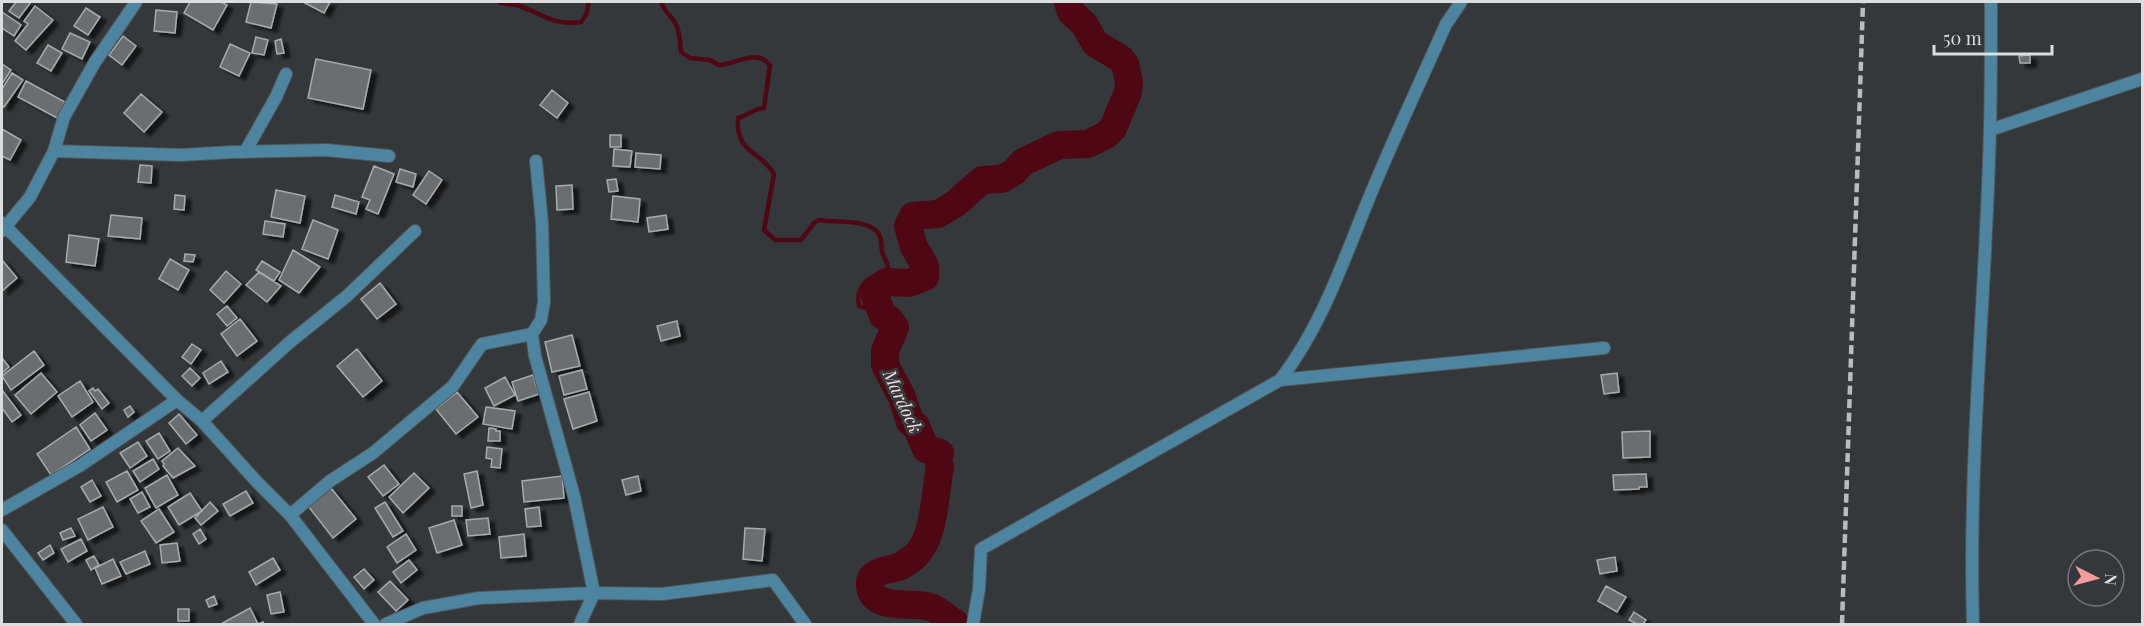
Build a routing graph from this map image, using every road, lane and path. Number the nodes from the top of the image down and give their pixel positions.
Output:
1 (136, 2) edge
2 (1461, 2) edge
3 (1991, 2) edge
4 (286, 74) dead end
5 (2142, 79) edge
6 (1990, 130) junction
7 (54, 151) junction
8 (245, 152) junction
9 (389, 156) dead end
10 (536, 160) dead end
11 (3, 227) edge
12 (416, 231) dead end
13 (532, 334) junction
14 (1604, 348) dead end
15 (1280, 380) junction
16 (177, 400) junction
17 (202, 421) junction
18 (2, 510) edge
19 (290, 515) junction
20 (2, 530) edge
21 (594, 593) junction
22 (76, 624) edge
23 (374, 624) edge
24 (386, 624) edge
25 (580, 624) edge
26 (806, 624) edge
27 (973, 624) edge
28 (1973, 624) edge

1 - 7 street
2 - 15 street
3 - 6 street
4 - 8 street
5 - 6 street
6 - 28 street
7 - 8 street
7 - 11 street
8 - 9 street
10 - 13 street
11 - 16 street
12 - 17 street
13 - 19 street
13 - 21 street
14 - 15 street
15 - 27 street
16 - 17 street
16 - 18 street
17 - 19 street
19 - 23 street
20 - 22 street
21 - 24 street
21 - 25 street
21 - 26 street

